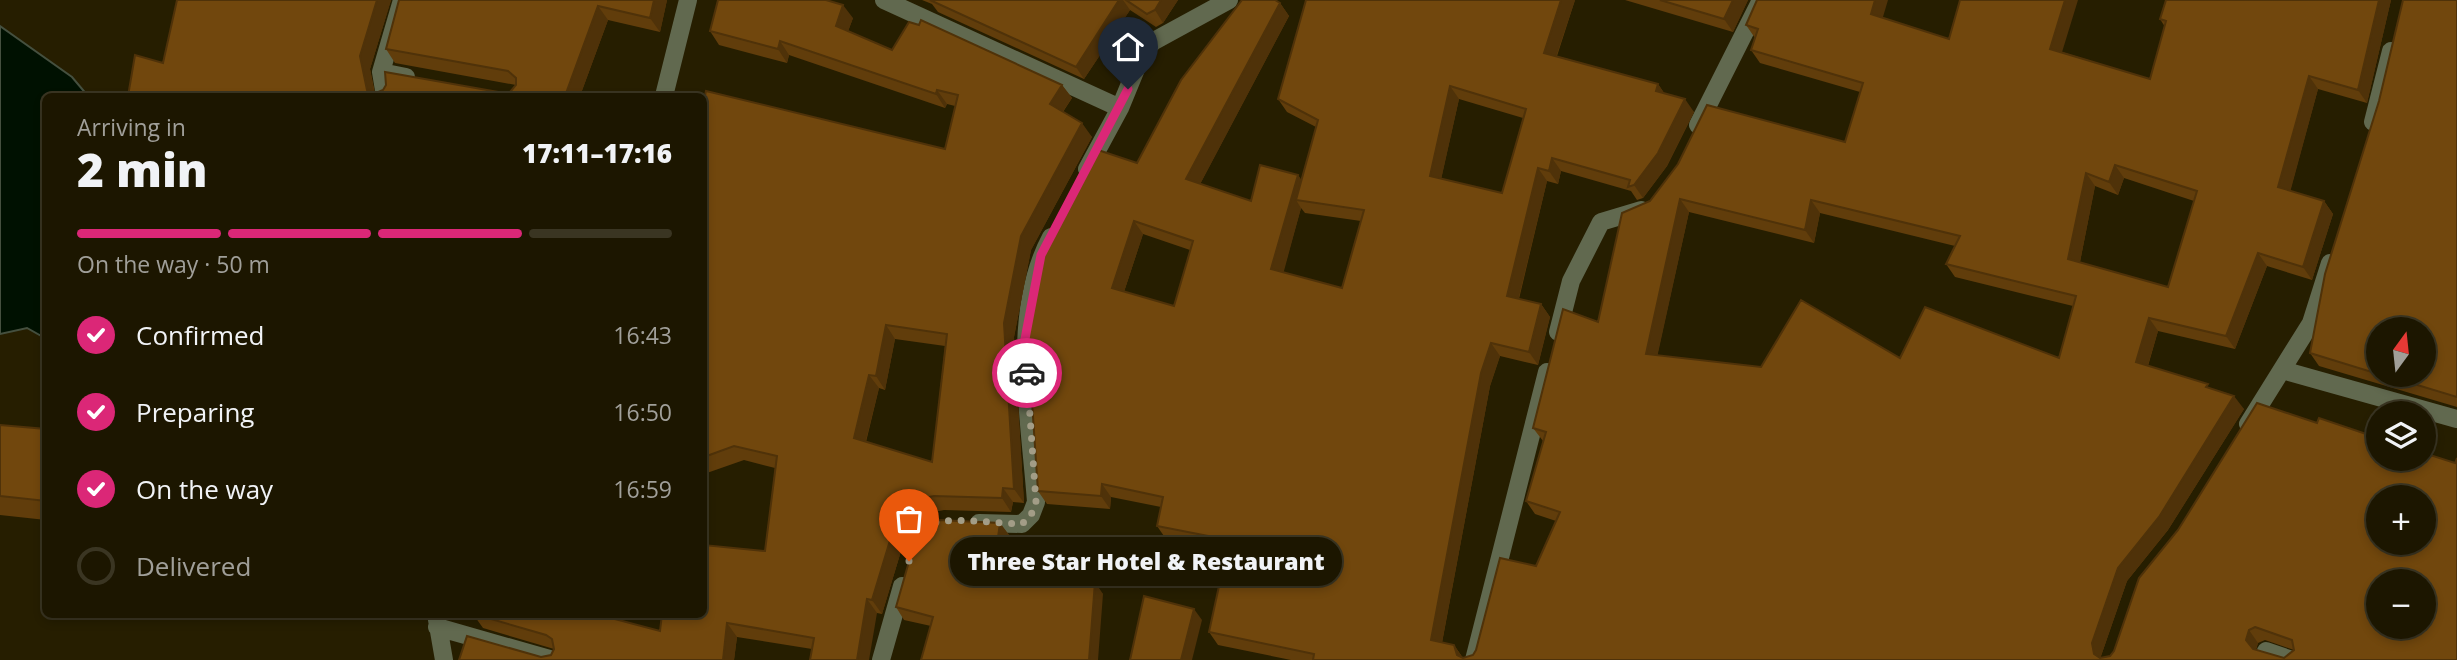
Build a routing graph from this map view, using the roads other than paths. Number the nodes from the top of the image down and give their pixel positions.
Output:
1 (402, 0) edge
2 (688, 0) edge
3 (884, 0) edge
4 (1229, 0) edge
5 (1760, 0) edge
6 (2394, 37) edge
7 (381, 72) junction
8 (421, 80) edge
9 (384, 93) edge
10 (665, 93) edge
11 (1120, 108) junction
12 (2368, 137) edge
13 (1692, 140) edge
14 (1080, 181) edge
15 (1657, 198) edge
16 (1061, 218) edge
17 (2336, 244) edge
18 (2282, 370) junction
19 (2457, 419) edge
20 (2238, 439) edge
21 (958, 522) edge
22 (906, 573) edge
23 (436, 621) edge
24 (2266, 651) edge
25 (444, 660) edge
26 (553, 660) edge
27 (881, 660) edge
28 (1474, 660) edge
29 (2292, 660) edge

1 - 7 street
2 - 10 street
3 - 11 street
4 - 11 street
5 - 13 street
6 - 12 street
7 - 8 street
7 - 9 street
11 - 14 street
15 - 28 street
16 - 21 street
17 - 18 street
18 - 19 street
18 - 20 street
22 - 27 street
23 - 25 street
23 - 26 street
24 - 29 street

